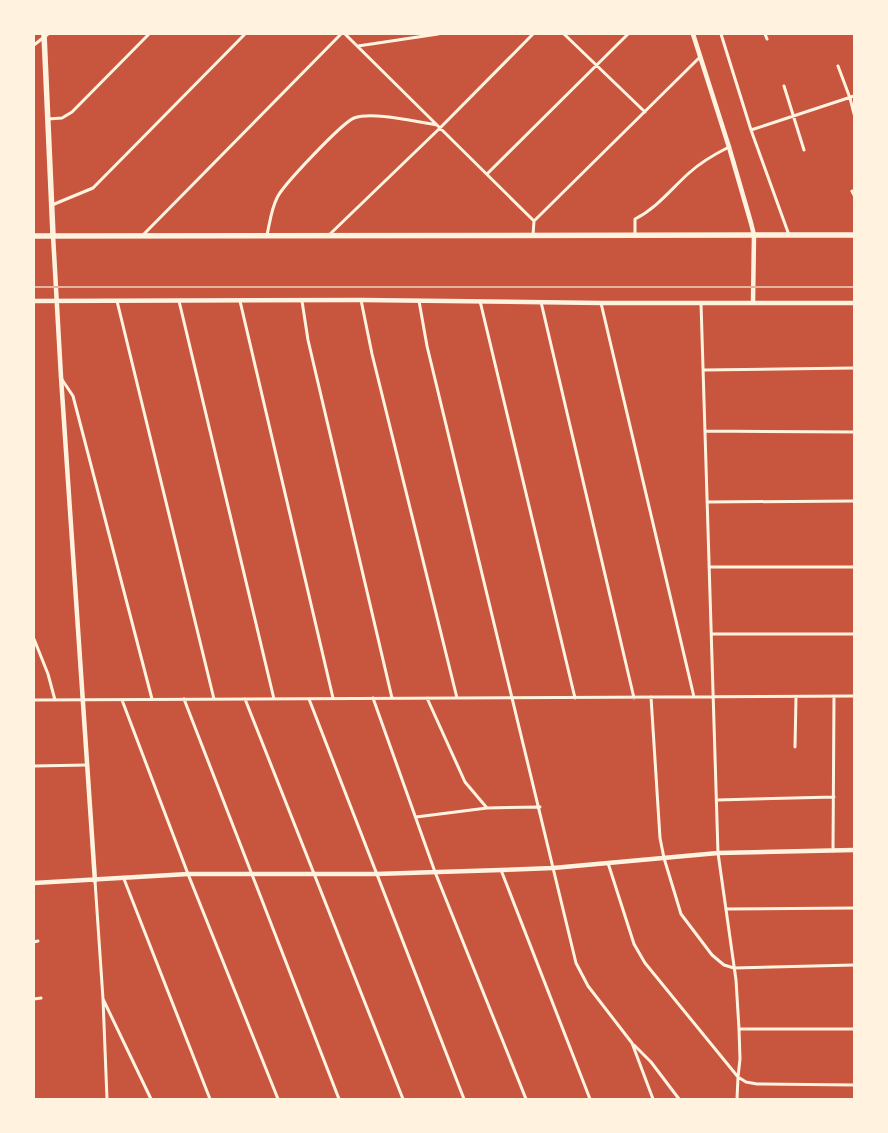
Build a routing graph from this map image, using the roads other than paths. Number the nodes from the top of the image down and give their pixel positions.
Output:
1 (149, 34) edge
2 (245, 34) edge
3 (340, 34) edge
4 (345, 34) edge
5 (438, 34) edge
6 (533, 34) edge
7 (564, 34) edge
8 (628, 34) edge
9 (693, 34) edge
10 (721, 34) edge
11 (765, 34) edge
12 (46, 35) edge
13 (766, 40) dead end
14 (34, 45) edge
15 (358, 46) junction
16 (700, 58) junction
17 (596, 64) junction
18 (838, 66) dead end
19 (784, 86) dead end
20 (852, 97) edge
21 (645, 112) junction
22 (854, 114) edge
23 (793, 116) junction
24 (48, 119) junction
25 (439, 126) junction
26 (751, 130) junction
27 (729, 147) junction
28 (804, 150) dead end
29 (487, 174) junction
30 (852, 191) dead end
31 (854, 196) edge
32 (52, 206) junction
33 (534, 221) junction
34 (854, 234) edge
35 (53, 235) junction
36 (267, 235) junction
37 (329, 235) junction
38 (635, 235) junction
39 (754, 235) junction
40 (789, 235) junction
41 (34, 236) edge
42 (142, 236) junction
43 (533, 236) junction
44 (56, 300) junction
45 (362, 300) junction
46 (34, 301) edge
47 (117, 301) junction
48 (179, 301) junction
49 (240, 301) junction
50 (302, 301) junction
51 (419, 301) junction
52 (480, 301) junction
53 (541, 302) junction
54 (601, 303) junction
55 (702, 303) junction
56 (753, 303) junction
57 (854, 303) edge
58 (854, 368) edge
59 (704, 370) junction
60 (61, 377) junction
61 (706, 431) junction
62 (854, 432) edge
63 (854, 501) edge
64 (708, 502) junction
65 (710, 567) junction
66 (854, 567) edge
67 (712, 634) junction
68 (854, 634) edge
69 (34, 639) edge
70 (796, 696) junction
71 (834, 696) junction
72 (854, 696) edge
73 (514, 697) junction
74 (651, 697) junction
75 (694, 697) junction
76 (714, 697) junction
77 (274, 698) junction
78 (333, 698) junction
79 (373, 698) junction
80 (392, 698) junction
81 (427, 698) junction
82 (457, 698) junction
83 (575, 698) junction
84 (634, 698) junction
85 (152, 699) junction
86 (184, 699) junction
87 (214, 699) junction
88 (245, 699) junction
89 (309, 699) junction
90 (34, 700) edge
91 (55, 700) junction
92 (83, 700) junction
93 (122, 700) junction
94 (795, 747) dead end
95 (87, 765) junction
96 (34, 766) edge
97 (834, 797) junction
98 (717, 800) junction
99 (540, 807) junction
100 (487, 808) junction
101 (416, 817) junction
102 (854, 850) edge
103 (833, 851) junction
104 (718, 853) junction
105 (664, 858) junction
106 (608, 863) junction
107 (553, 868) junction
108 (501, 870) junction
109 (436, 872) junction
110 (250, 873) junction
111 (188, 874) junction
112 (314, 874) junction
113 (376, 874) junction
114 (124, 879) junction
115 (95, 881) junction
116 (34, 883) edge
117 (727, 908) junction
118 (854, 908) edge
119 (854, 965) edge
120 (734, 968) junction
121 (41, 998) dead end
122 (34, 999) edge
123 (103, 999) junction
124 (739, 1029) junction
125 (854, 1029) edge
126 (632, 1043) junction
127 (738, 1076) junction
128 (854, 1085) edge
129 (107, 1099) edge
130 (151, 1099) edge
131 (210, 1099) edge
132 (278, 1099) edge
133 (338, 1099) edge
134 (403, 1099) edge
135 (464, 1099) edge
136 (526, 1099) edge
137 (590, 1099) edge
138 (653, 1099) edge
139 (679, 1099) edge
140 (737, 1099) edge

1 - 24 street
2 - 32 street
3 - 42 street
4 - 15 street
5 - 15 street
6 - 25 street
7 - 17 street
8 - 17 street
9 - 16 street
10 - 26 street
11 - 13 street
12 - 14 street
12 - 24 main road
15 - 25 street
16 - 21 street
16 - 27 street
17 - 21 street
17 - 29 street
18 - 20 street
19 - 23 street
20 - 22 street
20 - 23 street
21 - 33 street
23 - 26 street
23 - 28 street
24 - 32 main road
25 - 29 street
25 - 36 street
25 - 37 street
26 - 40 street
27 - 38 street
27 - 39 street
29 - 33 street
30 - 31 street
32 - 35 main road
33 - 43 street
34 - 40 main road
35 - 41 main road
35 - 42 main road
35 - 44 street
36 - 37 main road
36 - 42 main road
37 - 43 main road
38 - 39 main road
38 - 43 main road
39 - 40 main road
39 - 56 street
44 - 46 street
44 - 47 street
44 - 60 street
45 - 50 street
45 - 51 street
45 - 82 street
47 - 48 street
47 - 87 street
48 - 49 street
48 - 77 street
49 - 50 street
49 - 78 street
50 - 80 street
51 - 52 street
51 - 73 street
52 - 53 street
52 - 83 street
53 - 54 street
53 - 84 street
54 - 55 street
54 - 75 street
55 - 56 street
55 - 59 street
56 - 57 street
58 - 59 street
59 - 61 street
60 - 85 street
60 - 92 street
61 - 62 street
61 - 64 street
63 - 64 street
64 - 65 street
65 - 66 street
65 - 67 street
67 - 68 street
67 - 76 street
69 - 91 street
70 - 71 street
70 - 76 street
70 - 94 street
71 - 72 street
71 - 97 street
73 - 82 street
73 - 83 street
73 - 99 street
74 - 75 street
74 - 84 street
74 - 105 street
75 - 76 street
76 - 98 street
77 - 88 street
77 - 89 street
78 - 79 street
78 - 89 street
79 - 80 street
79 - 101 street
80 - 81 street
81 - 82 street
81 - 100 street
83 - 84 street
85 - 86 street
85 - 93 street
86 - 87 street
86 - 110 street
87 - 88 street
88 - 112 street
89 - 113 street
90 - 91 street
91 - 92 street
92 - 93 street
92 - 95 street
93 - 111 street
95 - 96 street
95 - 115 street
97 - 98 street
97 - 103 street
98 - 104 street
99 - 100 street
99 - 107 street
100 - 101 street
101 - 109 street
102 - 103 street
103 - 104 street
104 - 105 street
104 - 117 street
105 - 106 street
105 - 120 street
106 - 107 street
106 - 127 street
107 - 108 street
107 - 126 street
108 - 109 street
108 - 137 street
109 - 113 street
109 - 136 street
110 - 111 street
110 - 112 street
110 - 133 street
111 - 114 street
111 - 132 street
112 - 113 street
112 - 134 street
113 - 135 street
114 - 115 street
114 - 131 street
115 - 116 street
115 - 123 street
117 - 118 street
117 - 120 street
119 - 120 street
120 - 124 street
121 - 122 street
123 - 129 street
123 - 130 street
124 - 125 street
124 - 127 street
126 - 138 street
126 - 139 street
127 - 128 street
127 - 140 street

